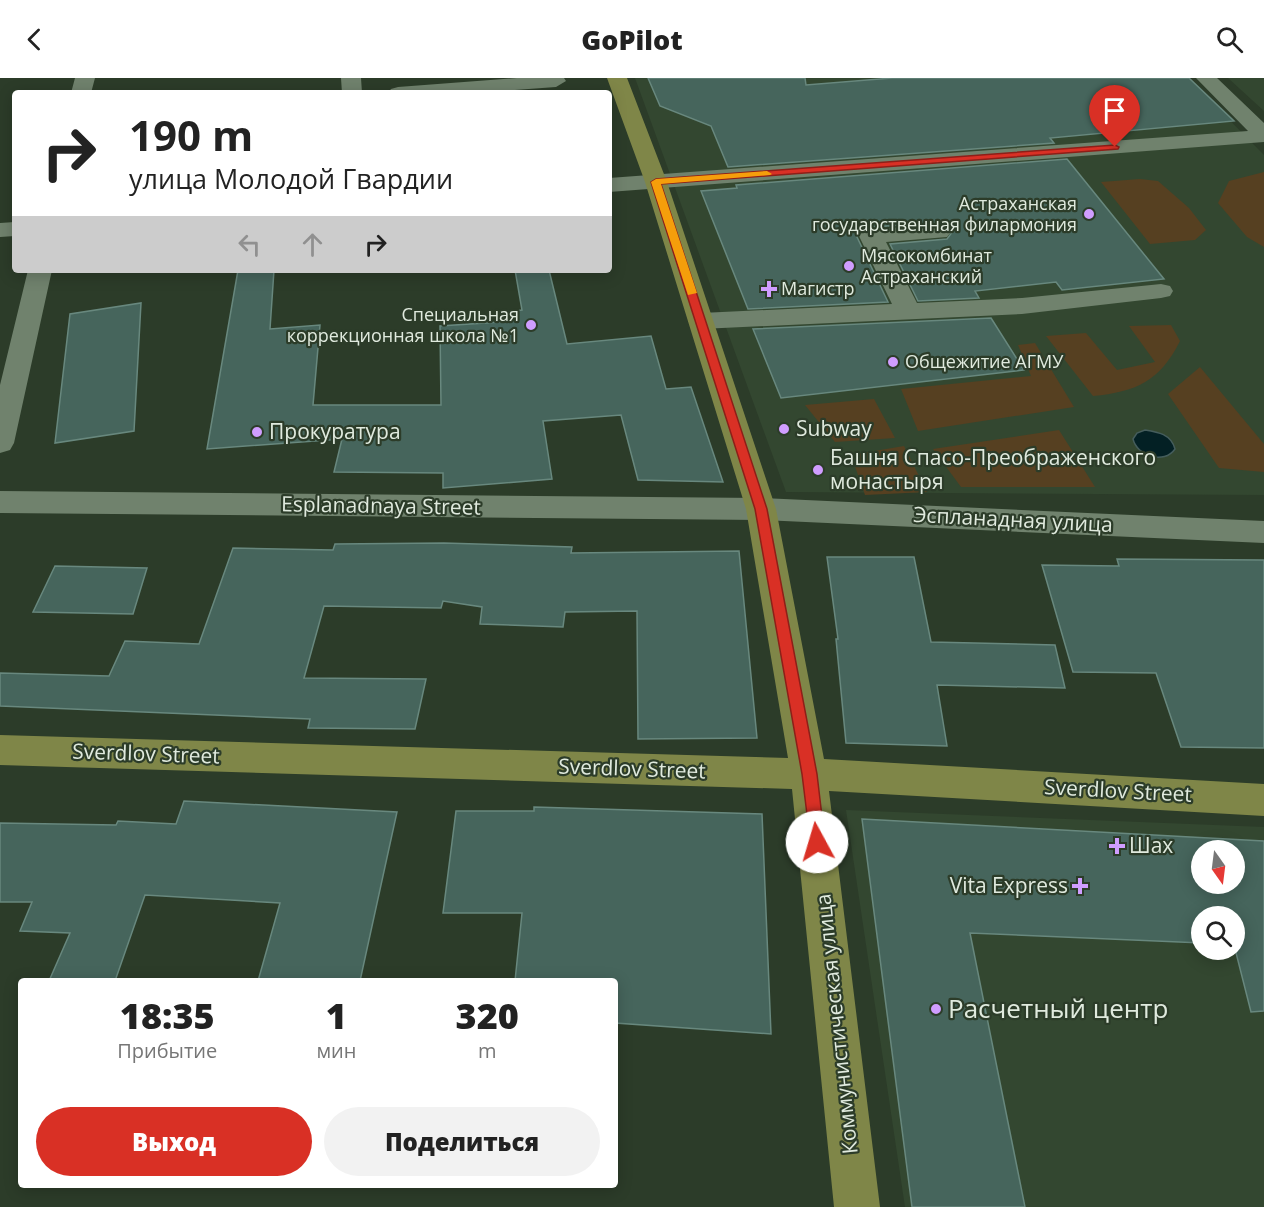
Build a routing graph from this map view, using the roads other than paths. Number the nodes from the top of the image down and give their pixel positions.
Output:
1 (617, 78) edge
2 (1206, 78) edge
3 (556, 81) dead end
4 (438, 90) edge
5 (1264, 135) edge
6 (656, 182) junction
7 (612, 185) edge
8 (939, 232) dead end
9 (39, 273) edge
10 (1161, 291) dead end
11 (908, 311) junction
12 (701, 321) junction
13 (0, 443) edge
14 (0, 502) edge
15 (761, 509) junction
16 (1264, 532) edge
17 (0, 750) edge
18 (809, 774) junction
19 (1264, 800) edge
20 (857, 1207) edge

1 - 6 main road, Коммунистическая улица
2 - 5 street
3 - 4 street
5 - 6 street
6 - 7 street
6 - 12 main road, Коммунистическая улица
8 - 11 street
9 - 13 street
10 - 11 street
11 - 12 street
12 - 15 main road, Коммунистическая улица
14 - 15 street, Esplanadnaya Street
15 - 16 street, Эспланадная улица
15 - 18 main road, Коммунистическая улица
17 - 18 main road, Sverdlov Street
18 - 19 main road, Sverdlov Street
18 - 20 main road, Коммунистическая улица

